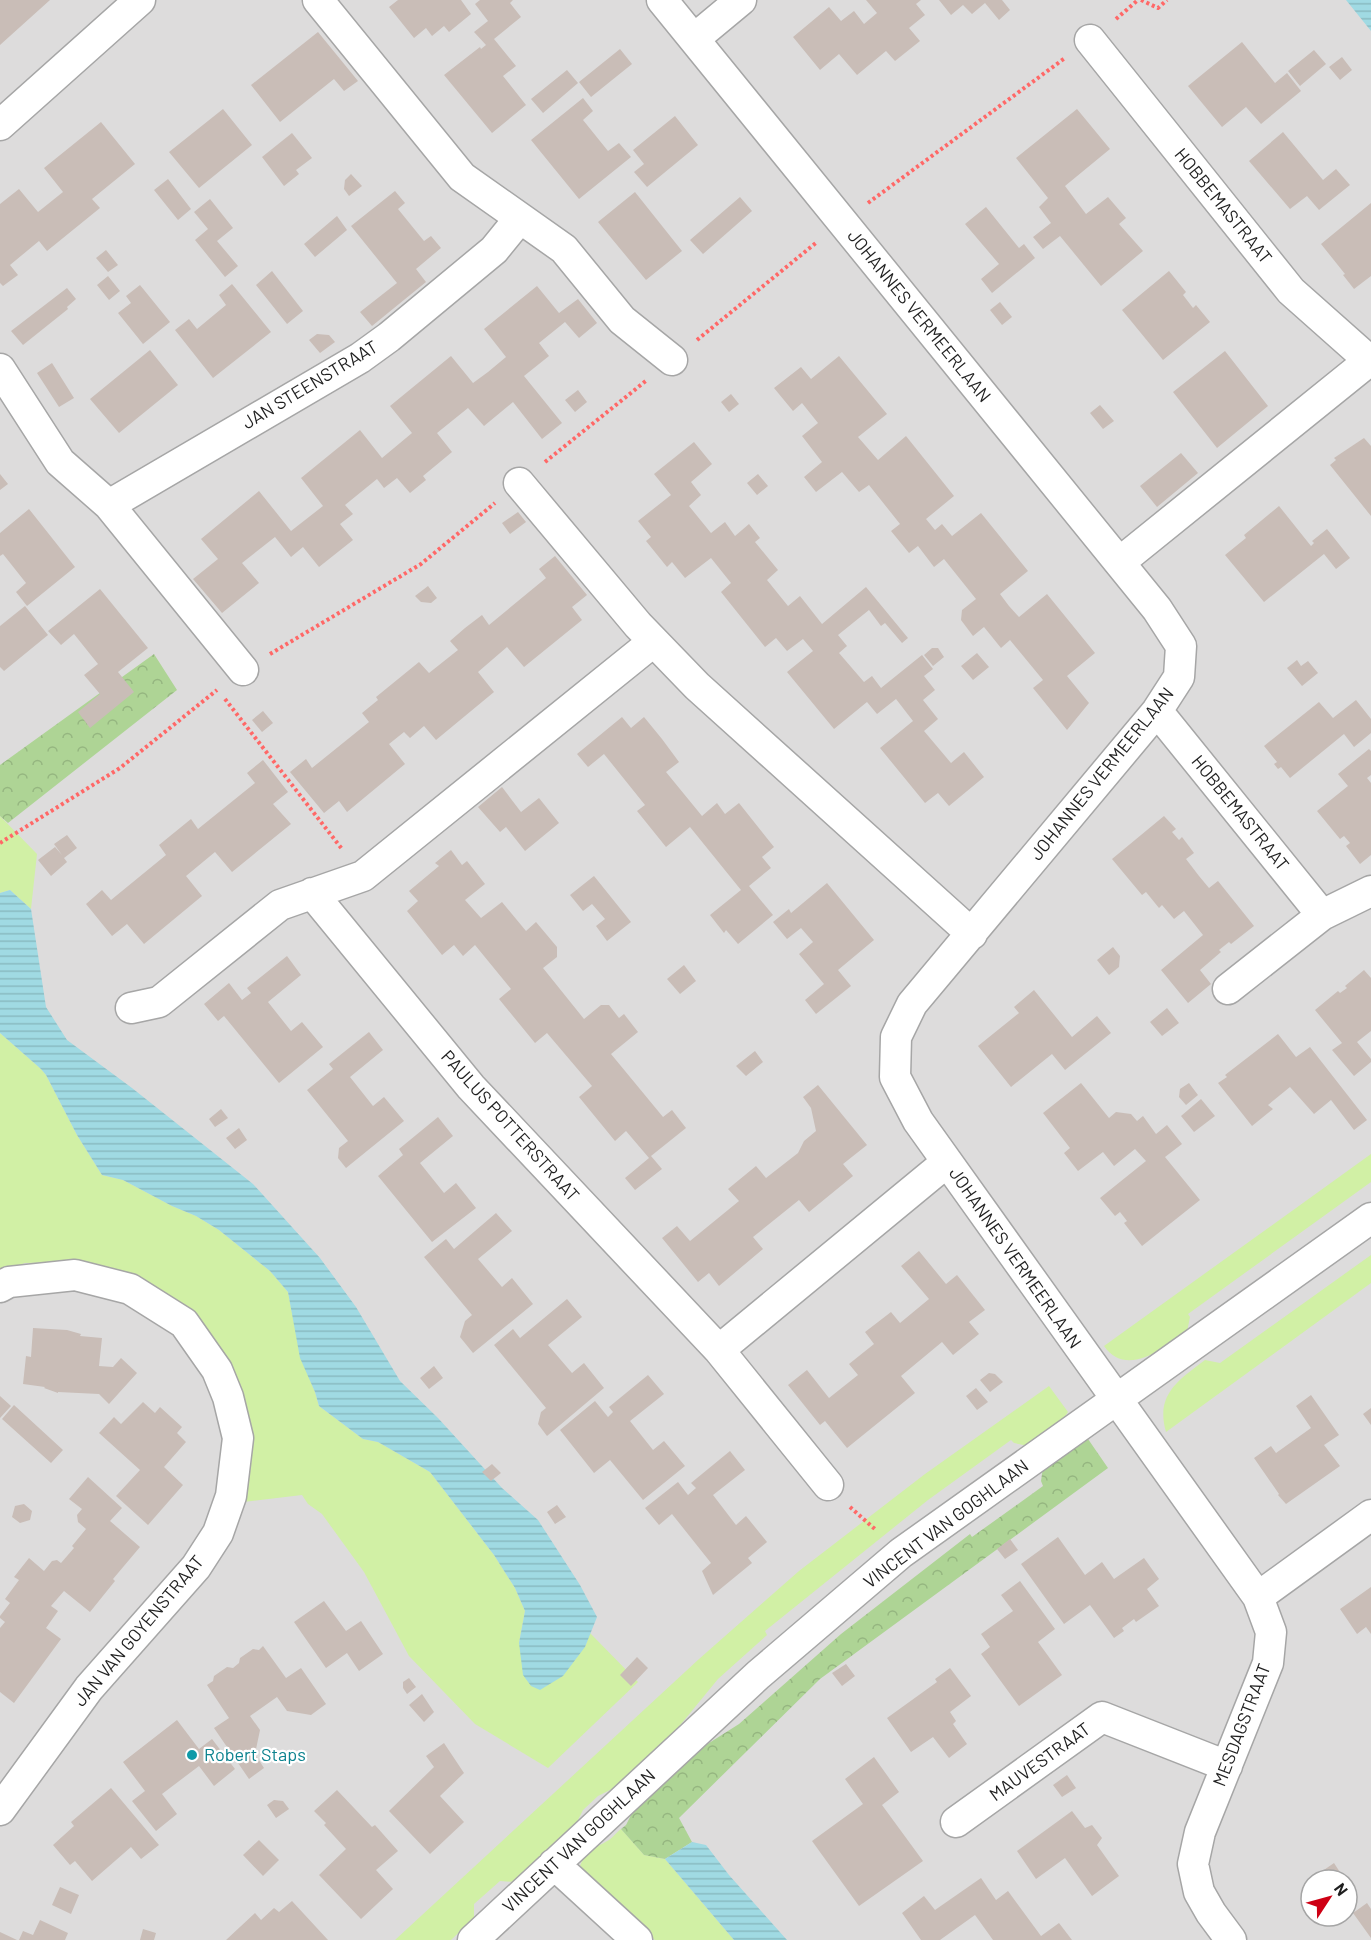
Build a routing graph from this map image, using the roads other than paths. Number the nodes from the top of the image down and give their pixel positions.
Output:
1 (140, 0) edge
2 (318, 0) edge
3 (662, 0) edge
4 (741, 0) edge
5 (694, 39) junction
6 (1090, 40) road end
7 (0, 125) edge
8 (520, 218) junction
9 (672, 360) road end
10 (1370, 361) edge
11 (0, 369) edge
12 (519, 483) road end
13 (109, 505) junction
14 (1120, 562) junction
15 (653, 642) junction
16 (243, 670) road end
17 (1157, 711) junction
18 (1371, 891) edge
19 (312, 893) junction
20 (1322, 915) junction
21 (972, 934) junction
22 (1228, 989) dead end
23 (131, 1008) dead end
24 (947, 1162) junction
25 (1371, 1218) edge
26 (0, 1287) edge
27 (719, 1350) junction
28 (1116, 1400) junction
29 (828, 1485) road end
30 (1371, 1515) edge
31 (1258, 1597) junction
32 (1227, 1766) junction
33 (0, 1810) edge
34 (956, 1822) dead end
35 (554, 1864) junction
36 (472, 1940) edge
37 (637, 1940) edge
38 (1231, 1940) edge

1 - 7 street
2 - 8 street
3 - 5 street, JOHANNES VERMEERLAAN
4 - 5 street
5 - 14 street, JOHANNES VERMEERLAAN
6 - 10 street, HOBBEMASTRAAT
8 - 9 street
8 - 13 street, JAN STEENSTRAAT
10 - 14 street, HOBBEMASTRAAT
11 - 13 street
12 - 15 street
13 - 16 street
14 - 17 street, JOHANNES VERMEERLAAN
15 - 19 street
15 - 21 street
17 - 20 street, HOBBEMASTRAAT
17 - 21 street, JOHANNES VERMEERLAAN
18 - 20 street
19 - 23 street
19 - 27 street, PAULUS POTTERSTRAAT
20 - 22 street
21 - 24 street, JOHANNES VERMEERLAAN
24 - 27 street
24 - 28 street, JOHANNES VERMEERLAAN
25 - 28 street, VINCENT VAN GOGHLAAN
26 - 33 street, JAN VAN GOYENSTRAAT
27 - 29 street, PAULUS POTTERSTRAAT
28 - 31 street, MESDAGSTRAAT
28 - 35 street, VINCENT VAN GOGHLAAN
30 - 31 street
31 - 32 street, MESDAGSTRAAT
32 - 34 street, MAUVESTRAAT
32 - 38 street, MESDAGSTRAAT
35 - 36 street, VINCENT VAN GOGHLAAN
35 - 37 street

